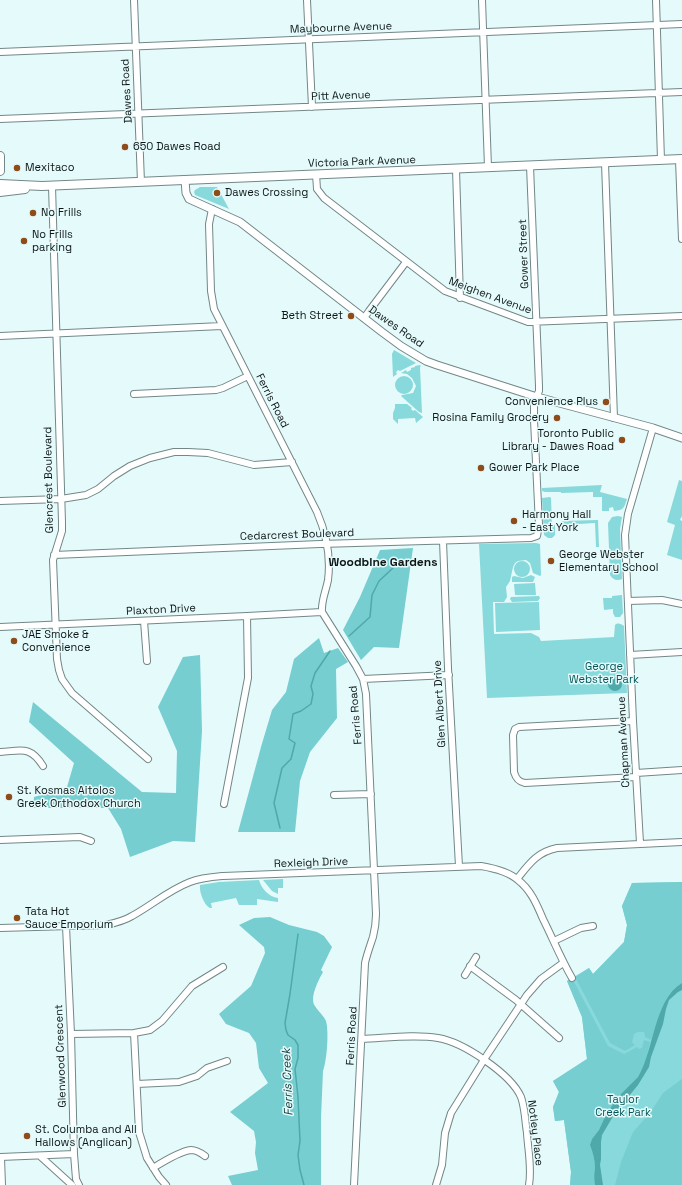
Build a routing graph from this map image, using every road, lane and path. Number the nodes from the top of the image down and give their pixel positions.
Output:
1 (134, 0) edge
2 (307, 0) edge
3 (482, 0) edge
4 (656, 0) edge
5 (682, 24) edge
6 (657, 26) junction
7 (483, 33) junction
8 (309, 40) junction
9 (136, 47) junction
10 (0, 52) edge
11 (682, 92) edge
12 (660, 93) junction
13 (486, 100) junction
14 (312, 106) junction
15 (139, 114) junction
16 (0, 119) edge
17 (0, 156) edge
18 (661, 160) junction
19 (680, 160) edge
20 (604, 163) junction
21 (530, 166) junction
22 (488, 167) junction
23 (456, 169) junction
24 (0, 171) edge
25 (316, 174) junction
26 (185, 180) junction
27 (141, 182) junction
28 (0, 184) edge
29 (42, 186) junction
30 (52, 186) junction
31 (0, 192) edge
32 (212, 209) junction
33 (682, 239) edge
34 (406, 262) junction
35 (460, 298) junction
36 (682, 316) edge
37 (364, 318) junction
38 (611, 319) junction
39 (537, 322) junction
40 (222, 326) junction
41 (56, 334) junction
42 (0, 336) edge
43 (248, 376) junction
44 (134, 394) dead end
45 (536, 398) junction
46 (614, 418) junction
47 (653, 428) junction
48 (682, 438) edge
49 (292, 462) junction
50 (61, 499) junction
51 (0, 501) edge
52 (538, 533) joint
53 (444, 540) junction
54 (326, 543) junction
55 (54, 555) junction
56 (628, 601) junction
57 (682, 604) edge
58 (322, 612) junction
59 (247, 616) junction
60 (144, 621) junction
61 (56, 624) junction
62 (0, 627) edge
63 (682, 652) edge
64 (630, 655) junction
65 (146, 661) dead end
66 (449, 675) junction
67 (363, 679) junction
68 (633, 721) junction
69 (0, 752) edge
70 (148, 759) dead end
71 (43, 766) dead end
72 (682, 770) edge
73 (636, 775) junction
74 (371, 794) junction
75 (334, 795) dead end
76 (224, 804) dead end
77 (0, 840) edge
78 (91, 841) dead end
79 (682, 842) edge
80 (640, 844) junction
81 (458, 866) junction
82 (374, 870) junction
83 (517, 879) junction
84 (66, 926) junction
85 (593, 926) dead end
86 (0, 928) edge
87 (554, 941) junction
88 (476, 958) dead end
89 (563, 963) junction
90 (470, 966) junction
91 (223, 967) dead end
92 (465, 974) dead end
93 (572, 978) dead end
94 (521, 1004) junction
95 (134, 1033) junction
96 (71, 1034) junction
97 (559, 1038) dead end
98 (362, 1039) junction
99 (484, 1060) junction
100 (227, 1061) dead end
101 (137, 1084) junction
102 (74, 1154) junction
103 (40, 1156) junction
104 (205, 1156) dead end
105 (0, 1158) edge
106 (153, 1168) junction
107 (1, 1185) edge
108 (72, 1185) edge
109 (78, 1185) edge
110 (166, 1185) edge
111 (354, 1185) edge
112 (436, 1185) edge
113 (529, 1185) edge

1 - 9 street, Dawes Road
2 - 8 street
3 - 7 street
4 - 6 street
5 - 6 street, Maybourne Avenue
6 - 7 street, Maybourne Avenue
6 - 12 street
7 - 8 street, Maybourne Avenue
7 - 13 street
8 - 9 street, Maybourne Avenue
8 - 14 street
9 - 10 street, Maybourne Avenue
9 - 15 street, Dawes Road
11 - 12 street, Pitt Avenue
12 - 13 street, Pitt Avenue
12 - 18 street
13 - 14 street, Pitt Avenue
13 - 22 street
14 - 15 street, Pitt Avenue
15 - 16 street, Pitt Avenue
15 - 27 street, Dawes Road
17 - 24 main road
18 - 19 main road, Victoria Park Avenue
18 - 20 main road, Victoria Park Avenue
19 - 33 street
20 - 21 main road, Victoria Park Avenue
20 - 38 street
21 - 22 main road, Victoria Park Avenue
21 - 39 street, Gower Street
22 - 23 main road, Victoria Park Avenue
23 - 25 main road, Victoria Park Avenue
23 - 35 street
25 - 26 main road, Victoria Park Avenue
25 - 34 street, Meighen Avenue
26 - 27 main road, Victoria Park Avenue
26 - 32 street, Dawes Road
27 - 30 main road, Victoria Park Avenue
28 - 29 main road, Victoria Park Avenue
29 - 30 main road, Victoria Park Avenue
29 - 31 main road, Victoria Park Avenue
30 - 41 street, Glencrest Boulevard
32 - 37 street, Dawes Road
32 - 40 street, Ferris Road
34 - 35 street, Meighen Avenue
34 - 37 street
35 - 39 street, Meighen Avenue
36 - 38 street, Meighen Avenue
37 - 45 street, Dawes Road
38 - 39 street, Meighen Avenue
38 - 46 street
39 - 45 street, Gower Street
40 - 41 street
40 - 43 street, Ferris Road
41 - 42 street
41 - 50 street, Glencrest Boulevard
43 - 44 street
43 - 49 street, Ferris Road
45 - 46 street, Dawes Road
45 - 52 street, Gower Street
46 - 47 street, Dawes Road
47 - 48 street, Dawes Road
47 - 56 street, Chapman Avenue
49 - 50 street
49 - 54 street, Ferris Road
50 - 51 street
50 - 55 street, Glencrest Boulevard
52 - 53 street, Cedarcrest Boulevard
53 - 54 street, Cedarcrest Boulevard
53 - 66 street, Glen Albert Drive
54 - 55 street, Cedarcrest Boulevard
54 - 58 street, Ferris Road
55 - 61 street, Glencrest Boulevard
56 - 57 street
56 - 64 street, Chapman Avenue
58 - 59 street, Plaxton Drive
58 - 67 street, Ferris Road
59 - 60 street, Plaxton Drive
59 - 76 street
60 - 61 street, Plaxton Drive
60 - 65 street
61 - 62 street, Plaxton Drive
61 - 70 street, Glencrest Boulevard
63 - 64 street
64 - 68 street, Chapman Avenue
66 - 67 street
66 - 81 street, Glen Albert Drive
67 - 74 street, Ferris Road
68 - 73 street, Chapman Avenue
68 - 73 street
69 - 71 street
72 - 73 street
73 - 80 street, Chapman Avenue
74 - 75 street
74 - 82 street, Ferris Road
77 - 78 street
79 - 80 street
80 - 83 street
81 - 82 street, Rexleigh Drive
81 - 83 street, Rexleigh Drive
82 - 84 street, Rexleigh Drive
82 - 98 street, Ferris Road
83 - 87 street, Rexleigh Drive
84 - 86 street, Rexleigh Drive
84 - 96 street, Glenwood Crescent
85 - 87 street
87 - 89 street, Rexleigh Drive
88 - 90 street
89 - 93 street, Rexleigh Drive
89 - 94 street
90 - 92 street
90 - 94 street
91 - 95 street
94 - 97 street
94 - 99 street
95 - 96 street
95 - 101 street
96 - 102 street, Glenwood Crescent
98 - 99 street, Notley Place
98 - 111 street, Ferris Road
99 - 112 street
99 - 113 street, Notley Place
100 - 101 street
101 - 106 street
102 - 103 street
102 - 109 street, Glenwood Crescent
103 - 105 street
103 - 108 street
104 - 106 street
105 - 107 main road
106 - 110 street

